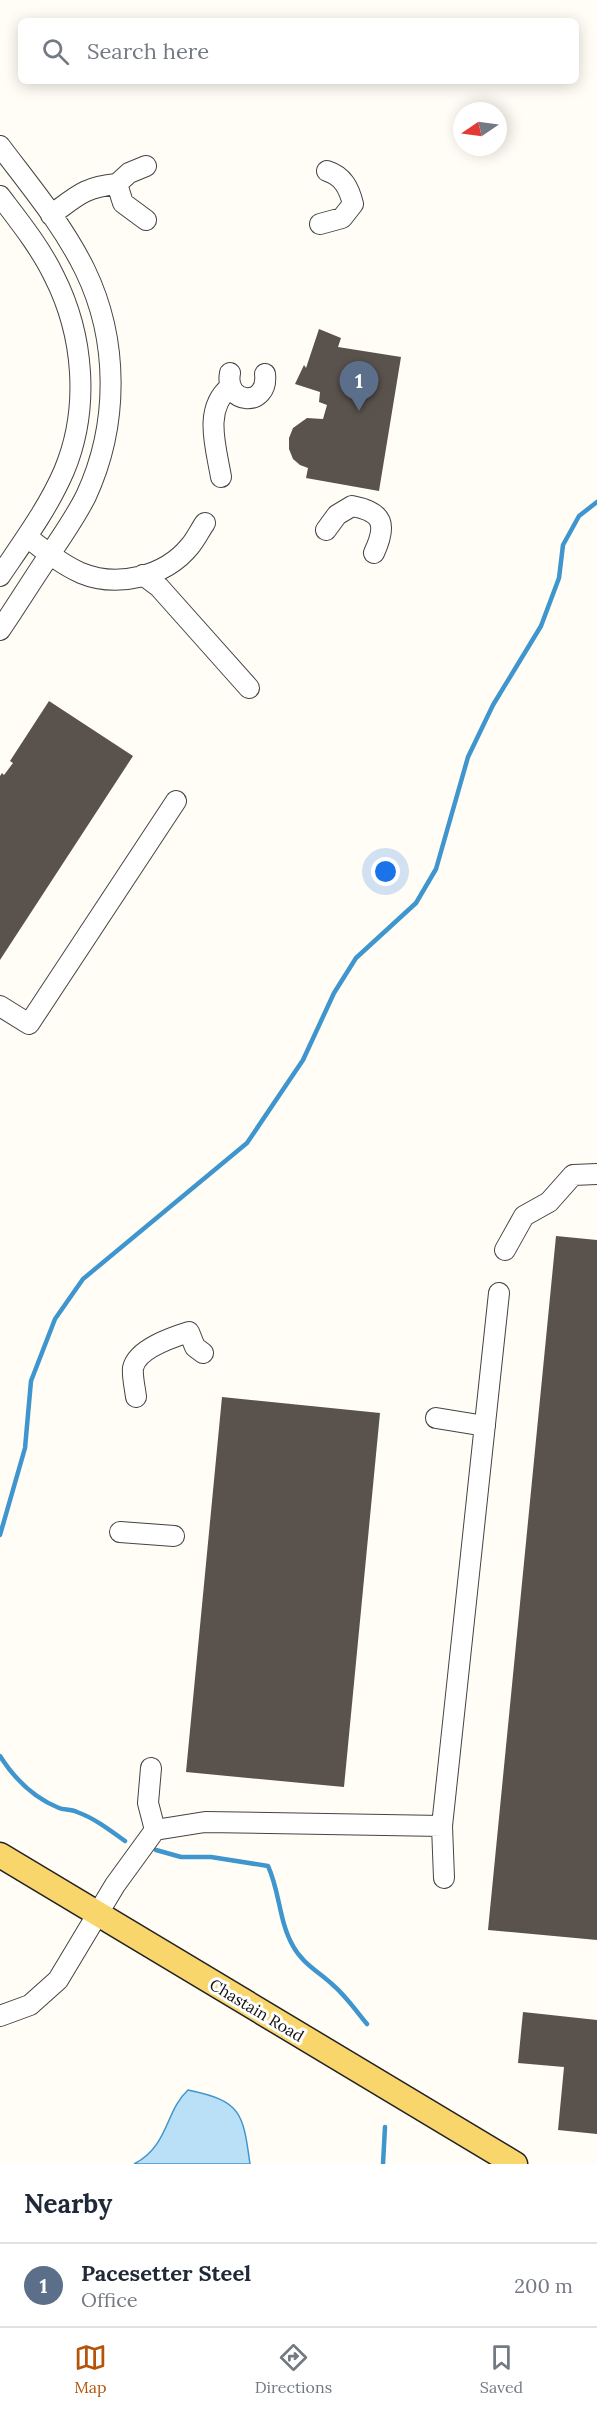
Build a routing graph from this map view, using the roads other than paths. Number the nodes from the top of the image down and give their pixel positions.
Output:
1 (0, 146) edge
2 (146, 166) dead end
3 (327, 171) dead end
4 (117, 184) junction
5 (0, 196) edge
6 (51, 215) junction
7 (146, 220) dead end
8 (320, 225) dead end
9 (265, 374) dead end
10 (221, 477) dead end
11 (205, 523) dead end
12 (326, 530) dead end
13 (27, 537) junction
14 (374, 553) dead end
15 (50, 555) junction
16 (143, 575) junction
17 (0, 576) edge
18 (0, 630) edge
19 (249, 688) dead end
20 (176, 801) dead end
21 (0, 1006) edge
22 (597, 1174) edge
23 (505, 1250) dead end
24 (499, 1293) dead end
25 (203, 1353) dead end
26 (136, 1396) dead end
27 (436, 1419) dead end
28 (485, 1426) junction
29 (120, 1532) dead end
30 (174, 1536) dead end
31 (151, 1768) dead end
32 (442, 1826) junction
33 (155, 1830) junction
34 (0, 1856) edge
35 (444, 1878) dead end
36 (98, 1914) junction
37 (0, 2016) edge
38 (515, 2164) edge

1 - 6 street
2 - 4 street
3 - 8 street
4 - 6 street
4 - 7 street
5 - 13 street
6 - 15 street
9 - 10 street
11 - 16 street
12 - 14 street
13 - 15 street
13 - 17 street
15 - 16 street
15 - 18 street
16 - 19 street
20 - 21 street
22 - 23 street
24 - 28 street
25 - 26 street
27 - 28 street
28 - 32 street
29 - 30 street
31 - 33 street
32 - 33 street
32 - 35 street
33 - 36 street
34 - 36 main road, Chastain Road
36 - 37 street
36 - 38 main road, Chastain Road

